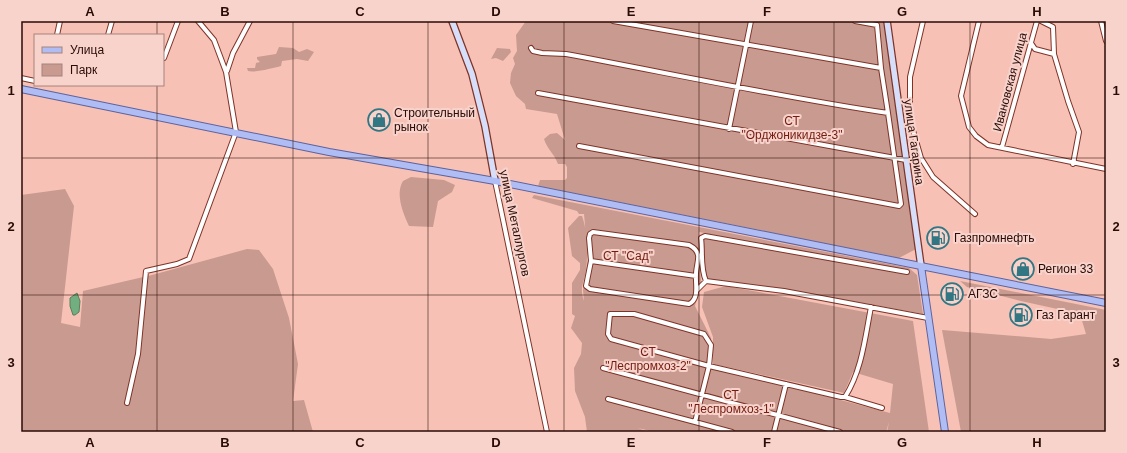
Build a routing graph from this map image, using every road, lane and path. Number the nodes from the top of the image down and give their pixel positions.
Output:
1 (60, 21) edge
2 (112, 21) edge
3 (178, 21) edge
4 (198, 21) edge
5 (250, 21) edge
6 (452, 21) edge
7 (613, 21) edge
8 (751, 21) edge
9 (855, 21) edge
10 (887, 21) edge
11 (923, 21) edge
12 (979, 21) edge
13 (1037, 21) edge
14 (1041, 21) edge
15 (1101, 21) edge
16 (877, 23) edge
17 (58, 34) edge
18 (108, 34) edge
19 (1106, 41) edge
20 (1030, 43) junction
21 (746, 44) junction
22 (531, 48) dead end
23 (1054, 54) junction
24 (164, 58) dead end
25 (881, 68) junction
26 (226, 72) junction
27 (21, 78) edge
28 (34, 81) edge
29 (738, 86) junction
30 (21, 89) edge
31 (538, 93) dead end
32 (888, 113) junction
33 (729, 129) junction
34 (236, 132) junction
35 (578, 146) dead end
36 (1002, 147) junction
37 (895, 159) junction
38 (906, 160) junction
39 (1073, 164) junction
40 (1106, 169) edge
41 (495, 181) junction
42 (975, 214) dead end
43 (591, 261) junction
44 (921, 266) junction
45 (907, 272) dead end
46 (696, 276) junction
47 (706, 281) junction
48 (697, 290) junction
49 (1106, 303) edge
50 (871, 307) junction
51 (928, 318) junction
52 (708, 366) junction
53 (603, 368) dead end
54 (786, 384) junction
55 (702, 394) junction
56 (845, 396) junction
57 (608, 399) dead end
58 (127, 403) dead end
59 (882, 408) dead end
60 (778, 415) junction
61 (695, 422) junction
62 (547, 432) edge
63 (732, 432) edge
64 (774, 432) edge
65 (840, 432) edge
66 (945, 432) edge

1 - 17 street
2 - 18 street
3 - 24 street
4 - 26 street
5 - 26 street
6 - 41 main road, улица Металлургов
7 - 21 street
8 - 21 street
9 - 16 street
10 - 38 main road, улица Гагарина
11 - 42 street
12 - 36 street
13 - 20 street, Ивановская улица
14 - 23 street
15 - 19 street
16 - 25 street
20 - 23 street
20 - 36 street, Ивановская улица
21 - 25 street
21 - 29 street
22 - 29 street
23 - 39 street
25 - 32 street
26 - 34 street
27 - 28 street
29 - 32 street
29 - 33 street
30 - 34 main road
31 - 33 street
32 - 37 street
33 - 37 street
34 - 41 main road
34 - 58 street
35 - 37 street
36 - 39 street
37 - 38 street
38 - 44 main road, улица Гагарина
39 - 40 street
41 - 44 main road
41 - 62 street, улица Металлургов
43 - 46 street
43 - 46 street
43 - 48 street
44 - 49 main road
44 - 51 main road
45 - 47 street
46 - 48 street
47 - 48 street
47 - 50 street
50 - 51 street
50 - 56 street
51 - 66 main road
52 - 52 street
52 - 54 street
52 - 55 street
53 - 55 street
54 - 56 street
54 - 60 street
55 - 60 street
55 - 61 street
56 - 59 street
57 - 61 street
60 - 64 street
60 - 65 street
61 - 63 street

